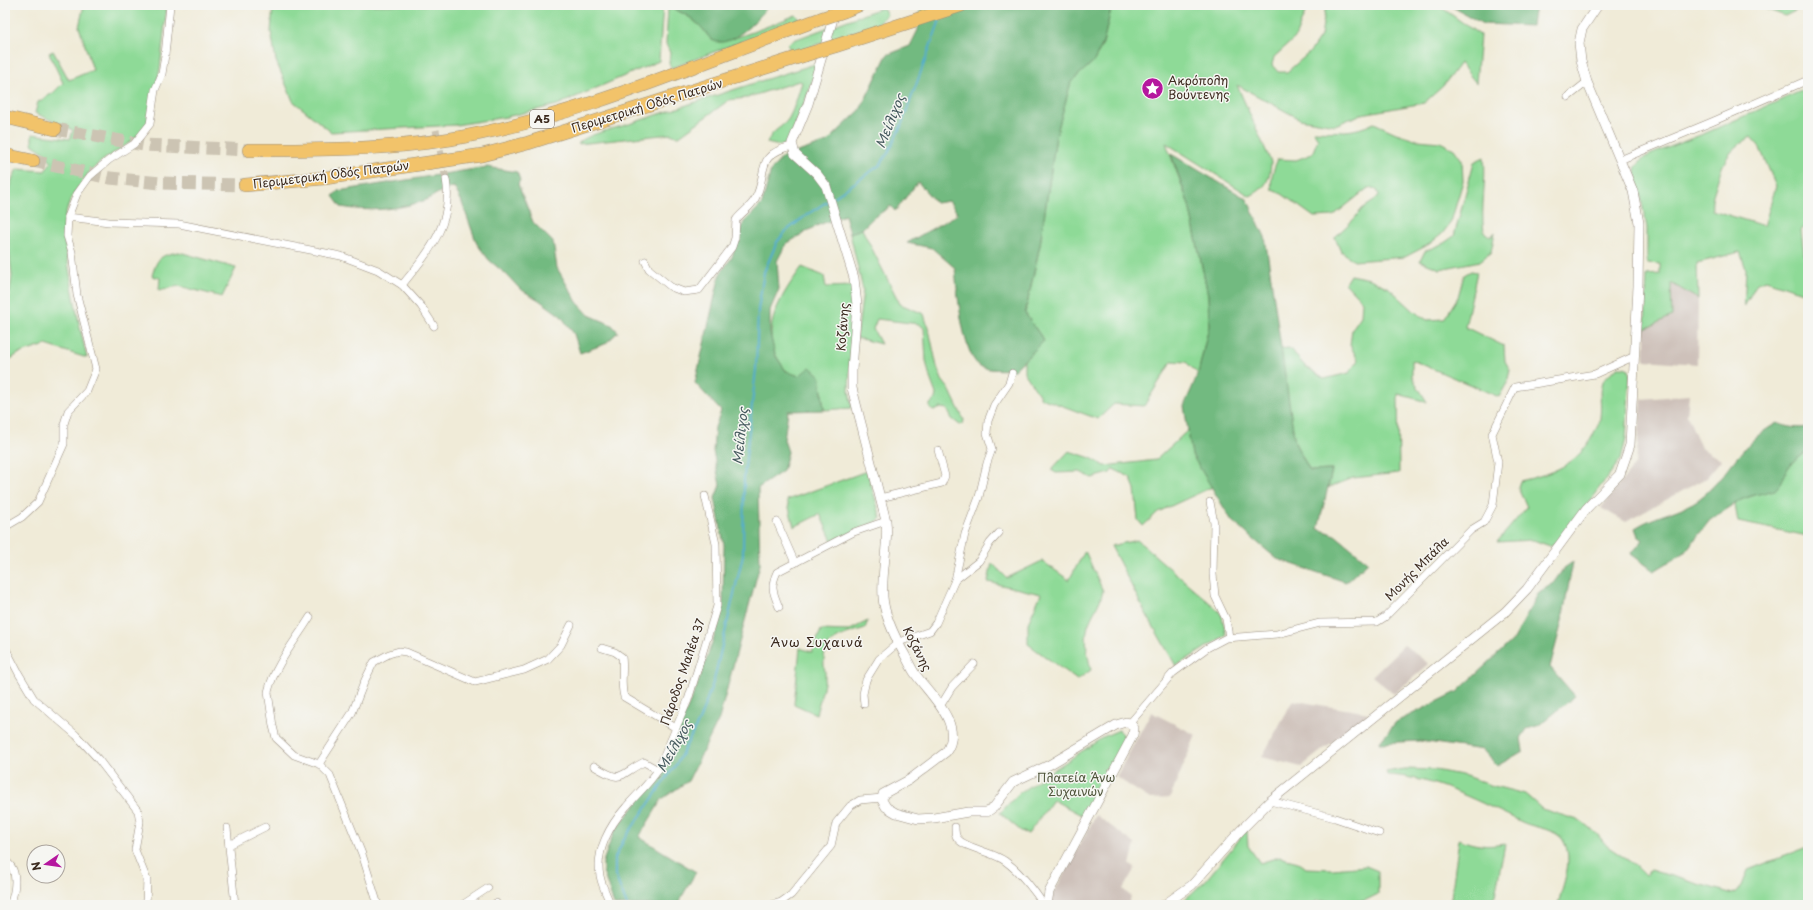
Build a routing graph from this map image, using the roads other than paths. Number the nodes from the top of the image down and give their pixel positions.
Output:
1 (170, 5) edge
2 (859, 5) edge
3 (962, 5) edge
4 (1598, 5) edge
5 (840, 8) edge
6 (1808, 80) edge
7 (1587, 82) junction
8 (1568, 97) dead end
9 (5, 117) edge
10 (55, 129) tunnel mouth
11 (792, 146) junction
12 (249, 150) tunnel mouth
13 (10, 156) edge
14 (1620, 160) junction
15 (33, 161) tunnel mouth
16 (446, 180) tunnel mouth
17 (245, 185) tunnel mouth
18 (68, 217) junction
19 (645, 261) dead end
20 (402, 285) junction
21 (434, 326) dead end
22 (1635, 356) junction
23 (1012, 373) dead end
24 (938, 450) dead end
25 (705, 496) dead end
26 (880, 498) junction
27 (1210, 502) dead end
28 (886, 521) junction
29 (777, 522) dead end
30 (5, 527) edge
31 (999, 533) dead end
32 (794, 563) junction
33 (955, 580) junction
34 (779, 606) dead end
35 (310, 617) dead end
36 (571, 625) dead end
37 (1229, 637) junction
38 (899, 642) junction
39 (5, 647) edge
40 (602, 648) dead end
41 (974, 664) dead end
42 (864, 704) dead end
43 (941, 705) junction
44 (1130, 723) junction
45 (676, 728) junction
46 (319, 764) junction
47 (594, 766) dead end
48 (658, 770) junction
49 (882, 798) junction
50 (1270, 801) junction
51 (265, 827) dead end
52 (955, 827) dead end
53 (227, 828) dead end
54 (1379, 833) dead end
55 (229, 845) junction
56 (5, 861) edge
57 (488, 888) dead end
58 (10, 905) edge
59 (146, 905) edge
60 (235, 905) edge
61 (378, 905) edge
62 (462, 905) edge
63 (611, 905) edge
64 (771, 905) edge
65 (1046, 905) edge
66 (1164, 905) edge

1 - 18 street
2 - 5 highway, Περιμετρική Οδός Πατρών / Α5
3 - 17 highway, Περιμετρική Οδός Πατρών / Α5, bridge
4 - 7 street
5 - 11 street
5 - 12 highway, Περιμετρική Οδός Πατρών / Α5, bridge
6 - 14 street
7 - 8 street
7 - 14 street
9 - 10 highway
11 - 19 street
11 - 26 street, Κοζάνης
13 - 15 highway
14 - 22 street
16 - 20 street
18 - 20 street
18 - 30 street
20 - 21 street
22 - 37 street, Μονής Μπάλα
22 - 50 street
23 - 33 street
24 - 26 street
25 - 45 street, Πάροδος Μαλέα 37
26 - 28 street, Κοζάνης
27 - 37 street
28 - 32 street
28 - 38 street, Κοζάνης
29 - 32 street
31 - 33 street
32 - 34 street
33 - 38 street
35 - 46 street
36 - 46 street
37 - 44 street, Μονής Μπάλα
38 - 42 street
38 - 43 street, Κοζάνης
39 - 59 street
40 - 45 street
41 - 43 street
43 - 49 street, Κοζάνης
44 - 49 street
44 - 65 street
45 - 48 street, Πάροδος Μαλέα 37
46 - 61 street
47 - 48 street
48 - 63 street, Πάροδος Μαλέα 37
49 - 64 street
50 - 54 street
50 - 66 street
51 - 55 street
52 - 65 street
53 - 55 street
55 - 60 street
56 - 58 street
57 - 62 street

